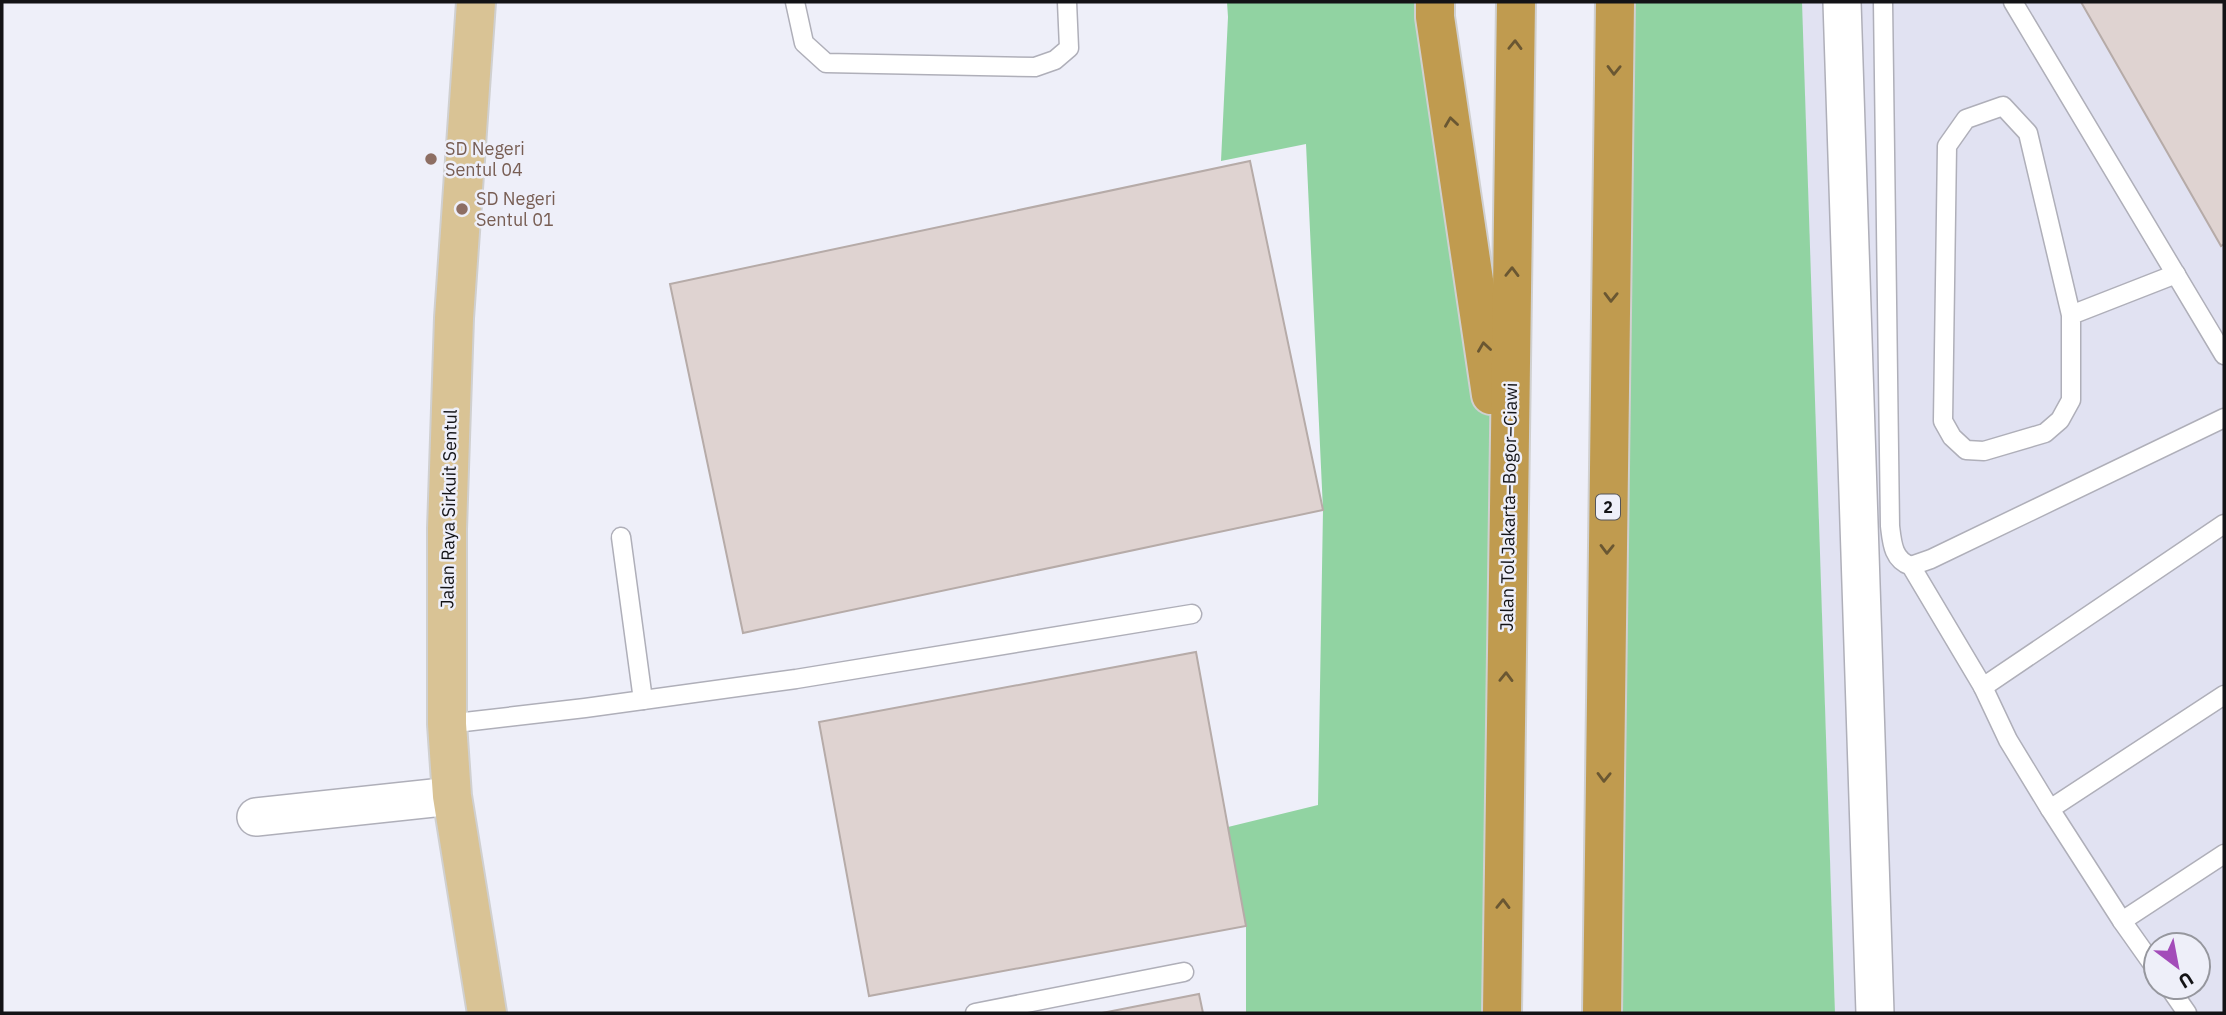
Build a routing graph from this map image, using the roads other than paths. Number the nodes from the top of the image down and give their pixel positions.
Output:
1 (476, 2) edge
2 (795, 2) edge
3 (1067, 2) edge
4 (1435, 2) edge
5 (1516, 2) edge
6 (1615, 2) edge
7 (1842, 2) edge
8 (1883, 2) edge
9 (2013, 2) edge
10 (2176, 274) junction
11 (2071, 315) junction
12 (2224, 355) edge
13 (2224, 418) edge
14 (1508, 512) junction
15 (2224, 524) edge
16 (621, 537) dead end
17 (1910, 566) junction
18 (1192, 614) dead end
19 (1983, 687) junction
20 (2224, 695) edge
21 (643, 700) junction
22 (447, 724) junction
23 (452, 796) junction
24 (2050, 809) junction
25 (256, 817) dead end
26 (2224, 854) edge
27 (2122, 921) junction
28 (2142, 949) edge
29 (1184, 972) dead end
30 (487, 1013) edge
31 (975, 1013) edge
32 (1502, 1013) edge
33 (1602, 1013) edge
34 (1875, 1013) edge

1 - 22 main road, Jalan Raya Sirkuit Sentul
2 - 3 lane
14 -> 4 highway
14 -> 5 highway, Jalan Tol Jakarta–Bogor–Ciawi
6 -> 33 highway, 2
7 - 34 street
8 - 17 lane
9 - 10 lane
10 - 11 lane
10 - 12 lane
11 - 11 lane
13 - 17 lane
32 -> 14 highway, Jalan Tol Jakarta–Bogor–Ciawi
15 - 19 lane
16 - 21 lane
17 - 19 lane
18 - 21 lane
19 - 24 lane
20 - 24 lane
21 - 22 lane
22 - 23 main road, Jalan Raya Sirkuit Sentul
23 - 25 street
23 - 30 main road, Jalan Raya Sirkuit Sentul
24 - 27 lane
26 - 27 lane
27 - 28 lane
29 - 31 lane

